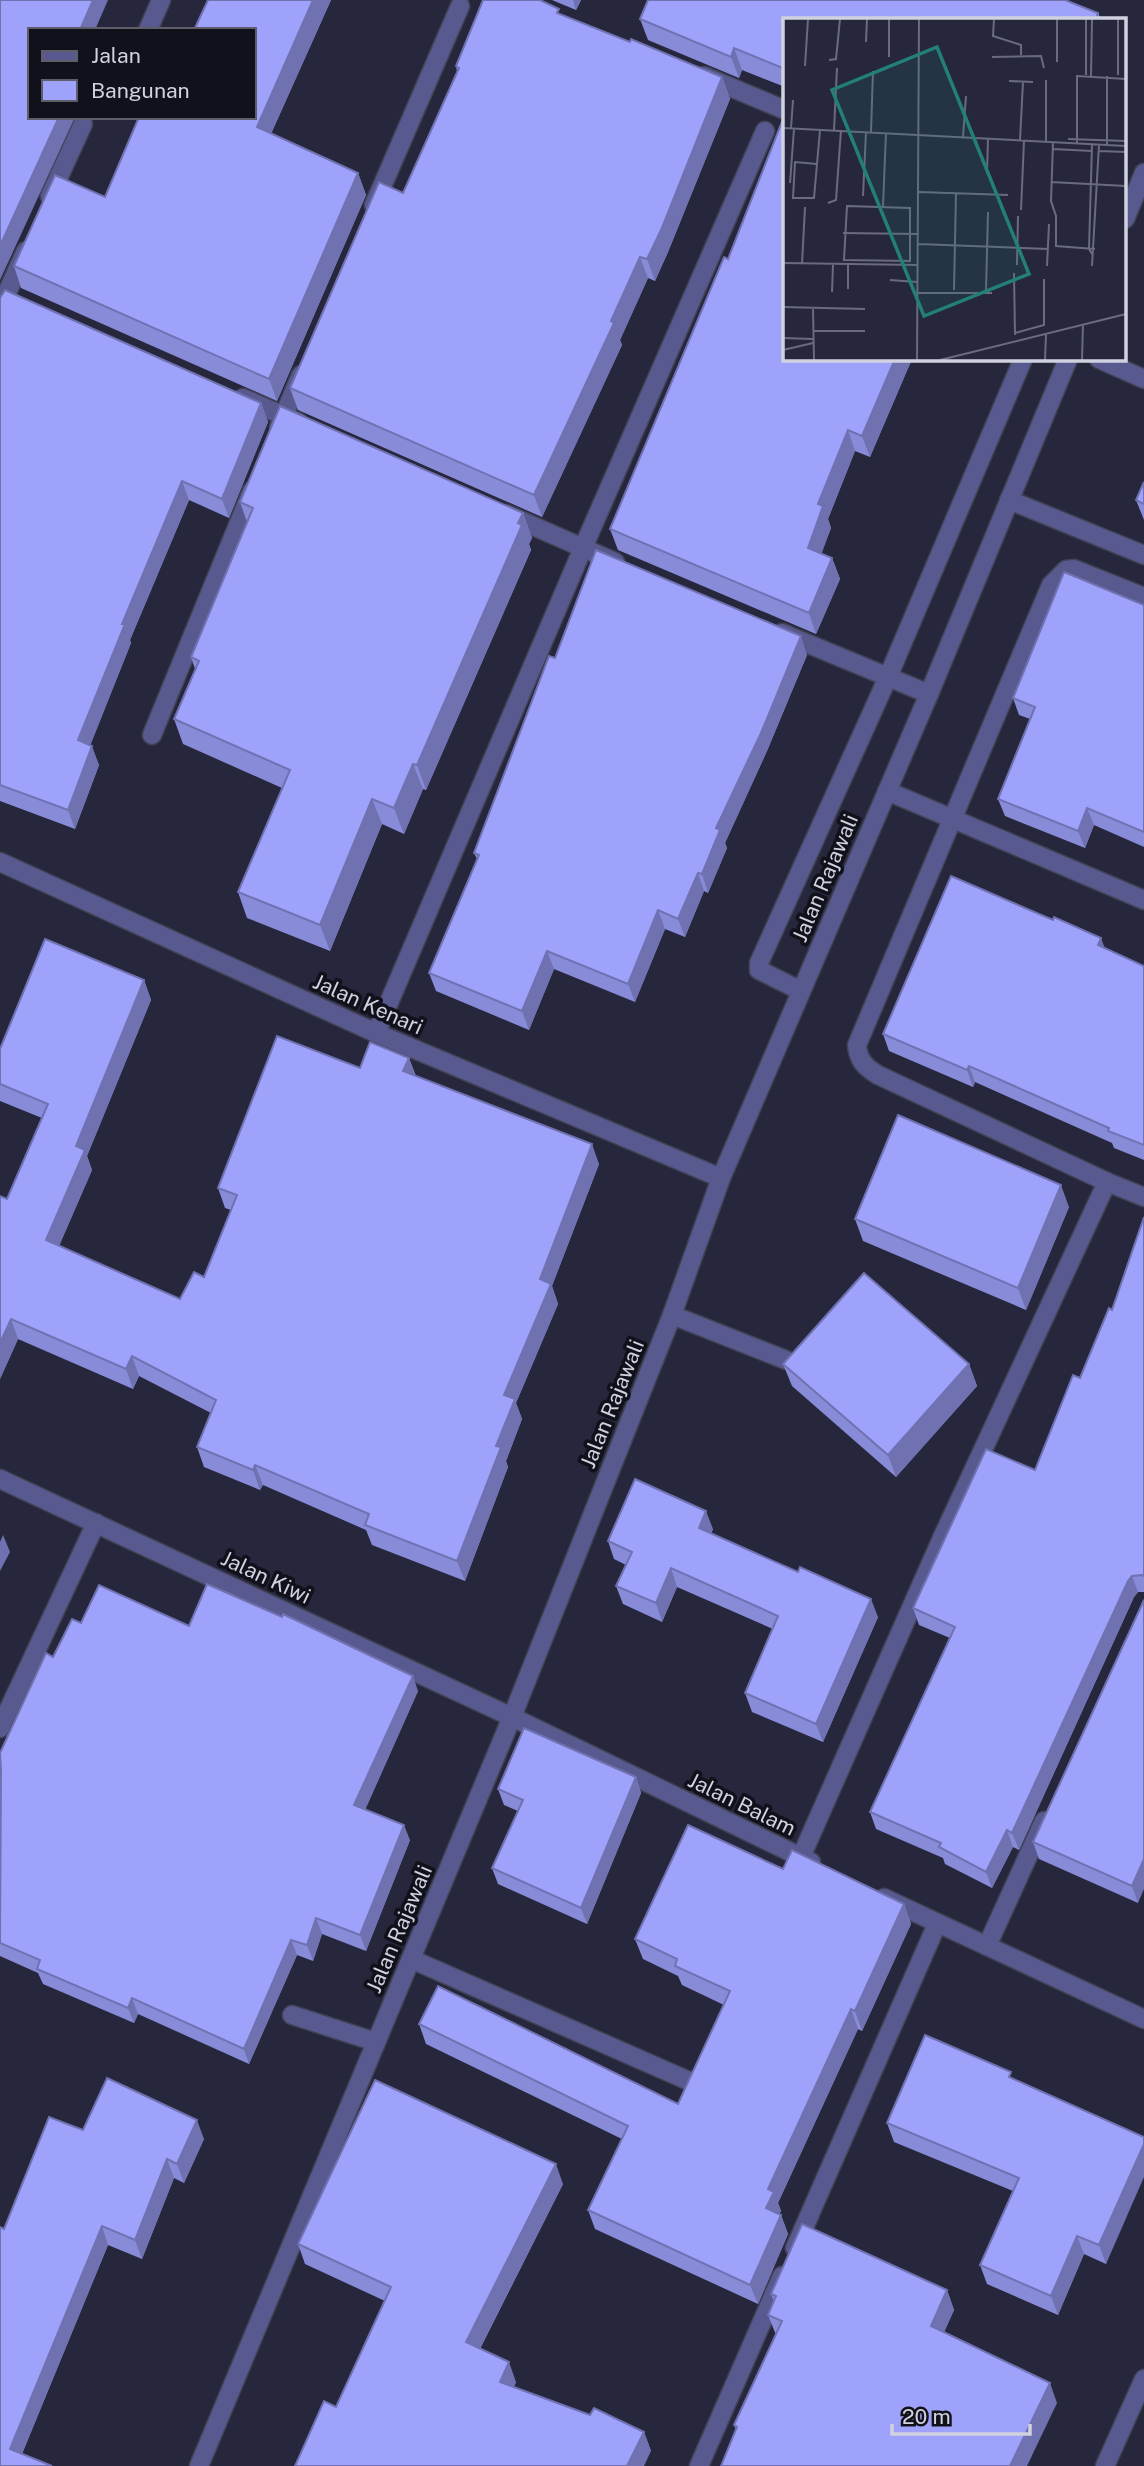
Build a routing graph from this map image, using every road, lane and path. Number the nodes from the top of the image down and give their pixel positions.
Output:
1 (161, 0) edge
2 (460, 6) dead end
3 (149, 28) edge
4 (685, 68) edge
5 (783, 109) edge
6 (83, 124) dead end
7 (765, 131) dead end
8 (1144, 173) edge
9 (44, 209) edge
10 (1126, 217) edge
11 (366, 224) edge
12 (34, 233) edge
13 (6, 298) edge
14 (1023, 360) edge
15 (1068, 360) edge
16 (1101, 360) edge
17 (305, 365) edge
18 (1144, 379) edge
19 (233, 394) edge
20 (283, 416) junction
21 (308, 427) edge
22 (273, 442) edge
23 (257, 480) edge
24 (1009, 500) junction
25 (495, 509) edge
26 (583, 548) junction
27 (1144, 555) edge
28 (632, 569) edge
29 (1144, 597) edge
30 (768, 626) edge
31 (888, 677) junction
32 (929, 694) junction
33 (152, 735) dead end
34 (887, 791) junction
35 (954, 820) junction
36 (0, 862) edge
37 (1144, 900) edge
38 (801, 991) junction
39 (376, 1033) junction
40 (721, 1178) junction
41 (1107, 1182) junction
42 (1144, 1197) edge
43 (672, 1315) junction
44 (786, 1360) edge
45 (0, 1479) edge
46 (96, 1524) junction
47 (512, 1717) junction
48 (0, 1728) edge
49 (1051, 1806) edge
50 (801, 1857) junction
51 (825, 1869) edge
52 (863, 1888) edge
53 (937, 1924) junction
54 (987, 1945) junction
55 (411, 1959) junction
56 (292, 2015) dead end
57 (1144, 2019) edge
58 (376, 2042) junction
59 (688, 2081) edge
60 (1144, 2379) edge
61 (199, 2466) edge
62 (699, 2466) edge
63 (1105, 2466) edge

1 - 3 street
2 - 11 street
4 - 5 street
6 - 9 street
7 - 26 street
8 - 10 street
12 - 13 street
14 - 31 street
15 - 24 street, Jalan Rajawali
16 - 18 street
17 - 20 street
19 - 20 street
20 - 21 street
20 - 22 street
23 - 33 street
24 - 27 street
24 - 32 street, Jalan Rajawali
25 - 26 street
26 - 28 street
26 - 39 street
29 - 35 street
30 - 31 street
31 - 32 street
31 - 38 street
32 - 34 street, Jalan Rajawali
34 - 35 street
34 - 38 street, Jalan Rajawali
35 - 37 street
35 - 41 street
36 - 39 street, Jalan Kenari
38 - 40 street, Jalan Rajawali
39 - 40 street, Jalan Kenari
40 - 43 street, Jalan Rajawali
41 - 42 street
41 - 50 street
43 - 44 street
43 - 47 street, Jalan Rajawali
45 - 46 street, Jalan Kiwi
46 - 47 street, Jalan Kiwi
46 - 48 street
47 - 50 street, Jalan Balam
47 - 55 street, Jalan Rajawali
49 - 54 street
50 - 51 street, Jalan Balam
52 - 53 street
53 - 54 street
53 - 62 street
54 - 57 street
55 - 58 street, Jalan Rajawali
55 - 59 street
56 - 58 street
58 - 61 street, Jalan Rajawali
60 - 63 street

